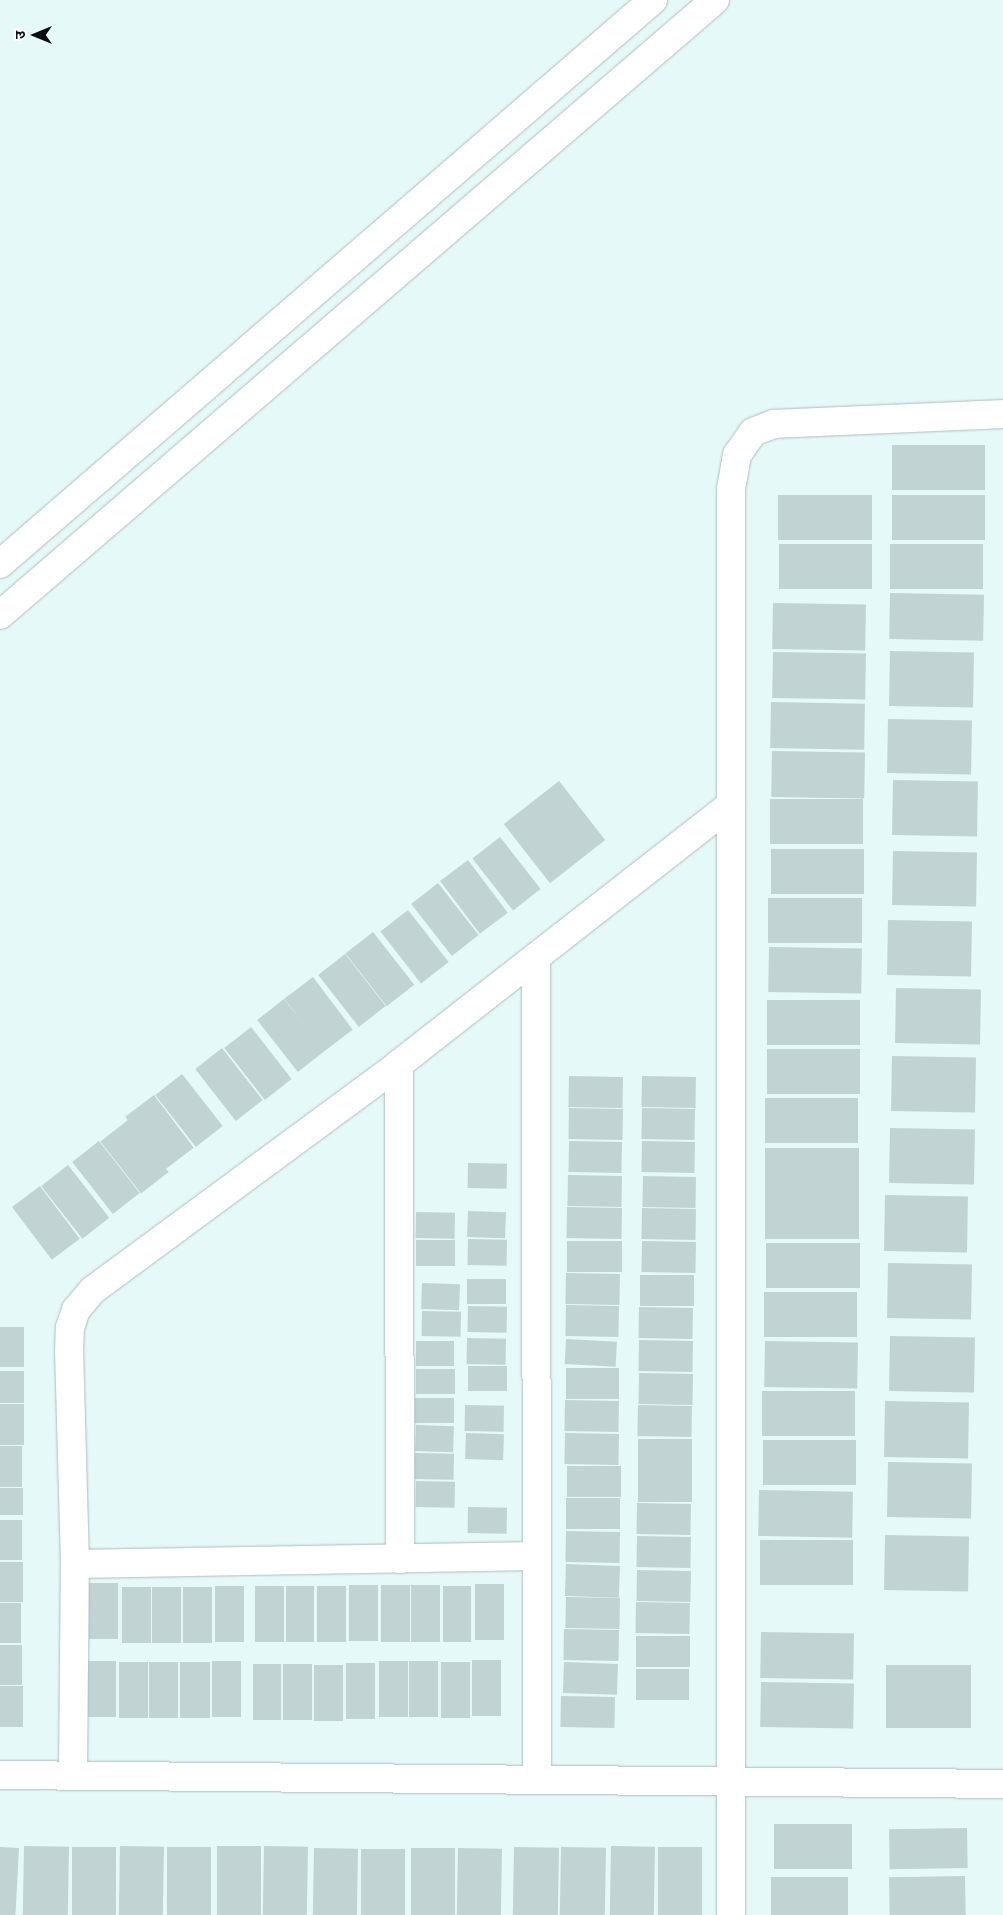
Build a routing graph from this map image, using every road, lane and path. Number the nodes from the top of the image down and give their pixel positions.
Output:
1 (653, 0) edge
2 (716, 0) edge
3 (1003, 414) edge
4 (0, 564) edge
5 (0, 615) edge
6 (731, 804) junction
7 (536, 957) junction
8 (399, 1064) junction
9 (537, 1556) junction
10 (400, 1559) junction
11 (75, 1564) junction
12 (0, 1775) edge
13 (73, 1776) junction
14 (537, 1779) junction
15 (731, 1781) junction
16 (1003, 1784) edge
17 (731, 1915) edge

1 - 4 street
2 - 5 street
3 - 6 street
6 - 7 street
6 - 15 street
7 - 8 street
7 - 9 street
8 - 10 street
8 - 11 street
9 - 10 street
9 - 14 street
10 - 11 street
11 - 13 street
12 - 13 street
13 - 14 street
14 - 15 street
15 - 16 street
15 - 17 street

